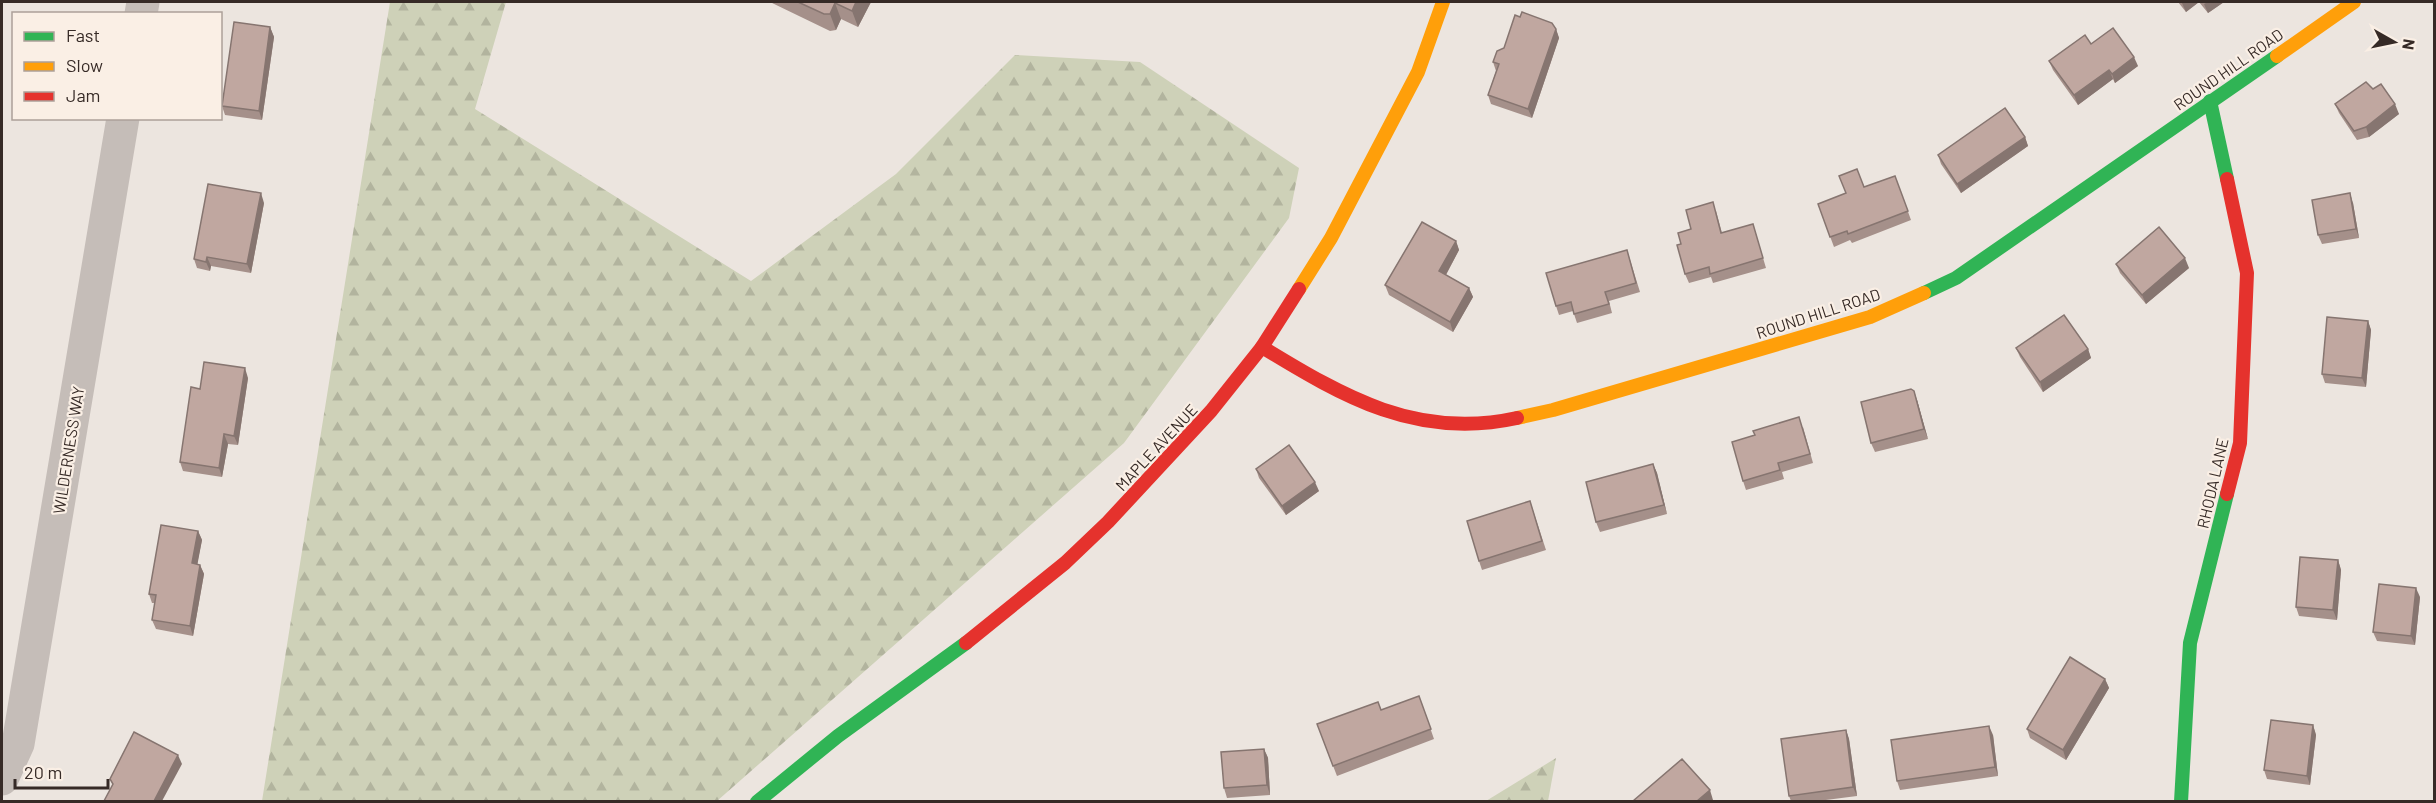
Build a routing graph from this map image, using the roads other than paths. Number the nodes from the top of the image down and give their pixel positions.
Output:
1 (1443, 2) edge
2 (2354, 2) edge
3 (2210, 101) junction
4 (123, 120) edge
5 (1262, 347) junction
6 (2, 779) edge
7 (757, 801) edge
8 (2181, 801) edge

1 - 5 street, MAPLE AVENUE
2 - 3 street, ROUND HILL ROAD
3 - 5 street, ROUND HILL ROAD
3 - 8 street, RHODA LANE
4 - 6 street, WILDERNESS WAY
5 - 7 street, MAPLE AVENUE

